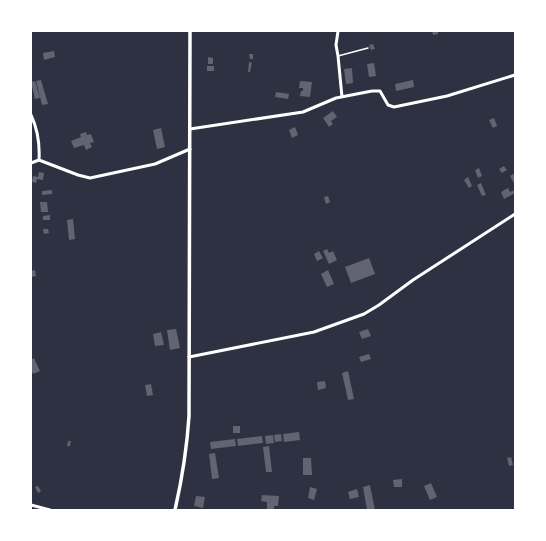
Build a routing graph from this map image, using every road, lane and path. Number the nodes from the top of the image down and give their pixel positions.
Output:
1 (190, 31) edge
2 (338, 31) edge
3 (368, 48) dead end
4 (338, 56) junction
5 (515, 76) edge
6 (342, 97) junction
7 (31, 115) edge
8 (190, 129) junction
9 (190, 149) junction
10 (39, 160) junction
11 (31, 163) edge
12 (515, 214) edge
13 (189, 357) junction
14 (31, 505) edge
15 (50, 510) edge
16 (175, 510) edge

1 - 8 street
2 - 4 street
3 - 4 lane
4 - 6 street
5 - 6 street
6 - 8 street
7 - 10 street
8 - 9 street
9 - 10 street
9 - 13 street
10 - 11 street
12 - 13 street
13 - 16 street
14 - 15 street

